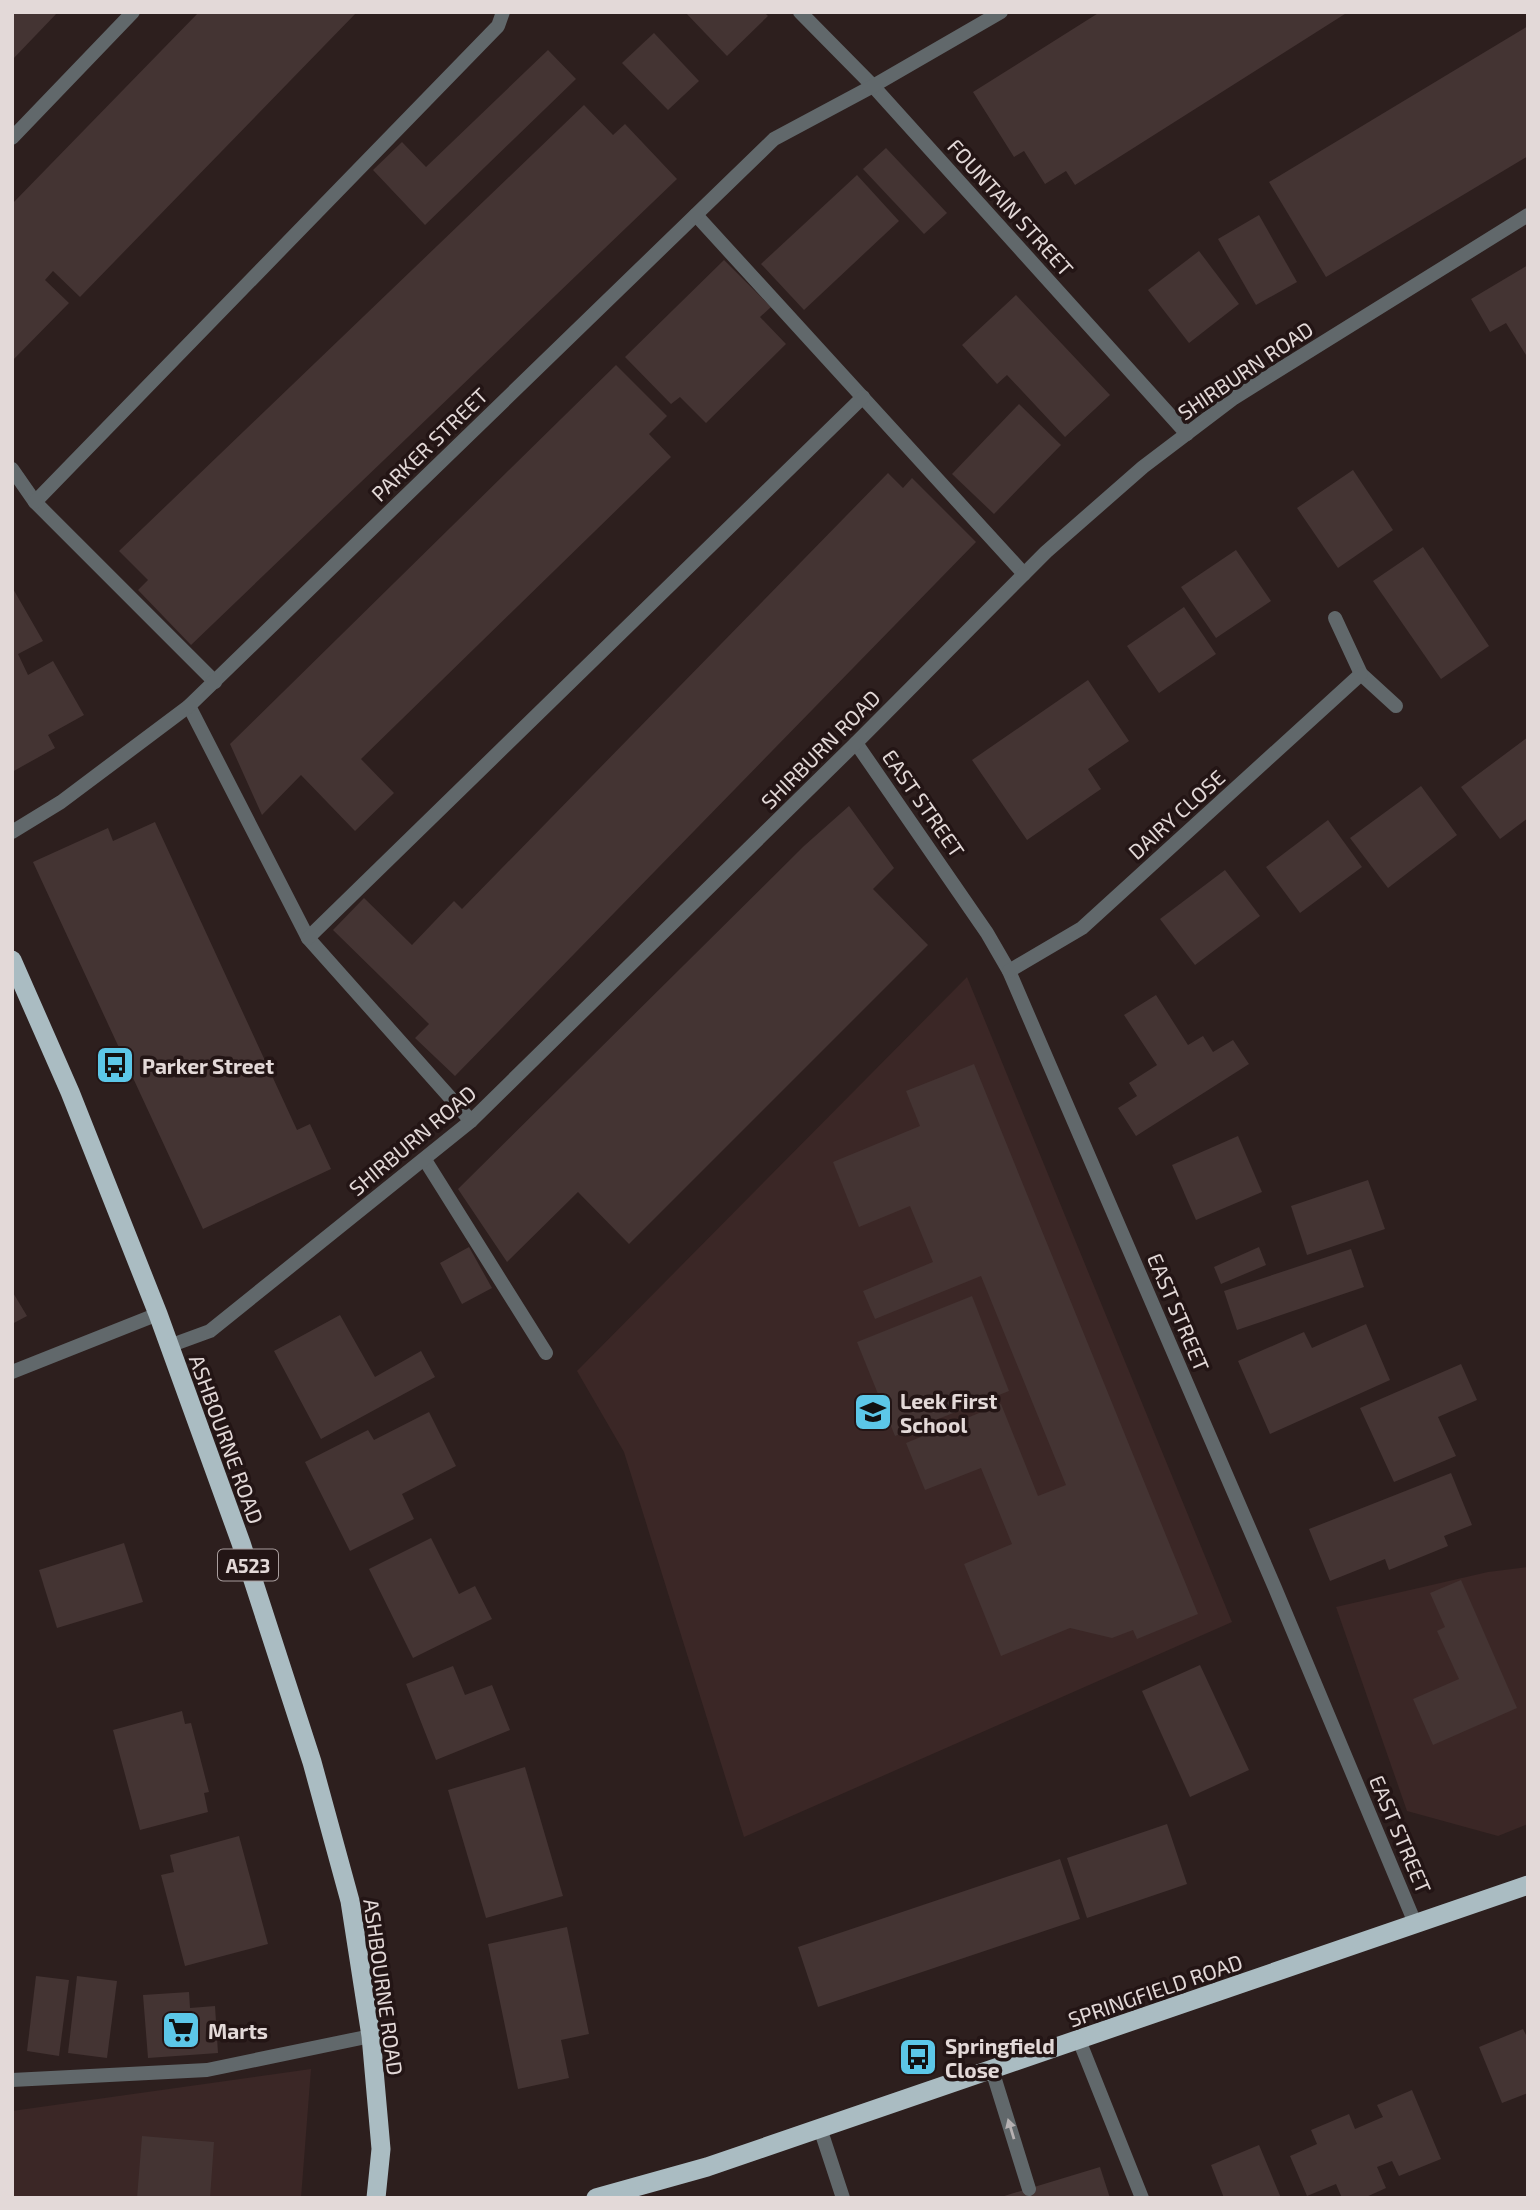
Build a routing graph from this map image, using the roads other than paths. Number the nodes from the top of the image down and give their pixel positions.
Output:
1 (133, 12) edge
2 (503, 12) edge
3 (800, 12) edge
4 (1001, 12) edge
5 (873, 86) junction
6 (12, 138) edge
7 (696, 215) junction
8 (1528, 215) edge
9 (863, 397) junction
10 (1186, 434) junction
11 (12, 469) edge
12 (35, 502) junction
13 (1024, 574) junction
14 (1335, 618) dead end
15 (1361, 674) junction
16 (215, 682) junction
17 (189, 705) junction
18 (1396, 706) dead end
19 (856, 743) junction
20 (12, 832) edge
21 (308, 938) junction
22 (12, 960) edge
23 (1009, 971) junction
24 (471, 1121) junction
25 (425, 1160) junction
26 (158, 1314) junction
27 (169, 1346) junction
28 (546, 1353) dead end
29 (12, 1371) edge
30 (1528, 1885) edge
31 (1415, 1923) junction
32 (371, 2036) junction
33 (1079, 2040) junction
34 (992, 2070) junction
35 (12, 2080) edge
36 (820, 2128) junction
37 (1029, 2189) dead end
38 (376, 2198) edge
39 (596, 2198) edge
40 (843, 2198) edge
41 (1142, 2198) edge

1 - 6 street
2 - 12 street
3 - 5 street, FOUNTAIN STREET
4 - 5 street, PARKER STREET
5 - 7 street, PARKER STREET
5 - 10 street, FOUNTAIN STREET
7 - 9 street
7 - 16 street, PARKER STREET
8 - 10 street, SHIRBURN ROAD
9 - 13 street
9 - 21 street
10 - 13 street, SHIRBURN ROAD
11 - 12 street
12 - 16 street
13 - 19 street, SHIRBURN ROAD
14 - 15 street
15 - 18 street
15 - 23 street, DAIRY CLOSE
16 - 17 street, PARKER STREET
17 - 20 street, PARKER STREET
17 - 21 street
19 - 23 street, EAST STREET
19 - 24 street, SHIRBURN ROAD
21 - 24 street
22 - 26 highway, ASHBOURNE ROAD / A523
23 - 31 street, EAST STREET
24 - 25 street, SHIRBURN ROAD
25 - 27 street, SHIRBURN ROAD
25 - 28 street
26 - 27 highway, ASHBOURNE ROAD / A523
26 - 29 street
27 - 32 highway, ASHBOURNE ROAD / A523
30 - 31 highway, SPRINGFIELD ROAD
31 - 33 highway, SPRINGFIELD ROAD
32 - 35 street
32 - 38 highway, ASHBOURNE ROAD / A523
33 - 34 highway, SPRINGFIELD ROAD
33 - 41 street
34 - 36 highway, SPRINGFIELD ROAD
37 -> 34 street
36 - 39 highway, SPRINGFIELD ROAD
36 - 40 street

